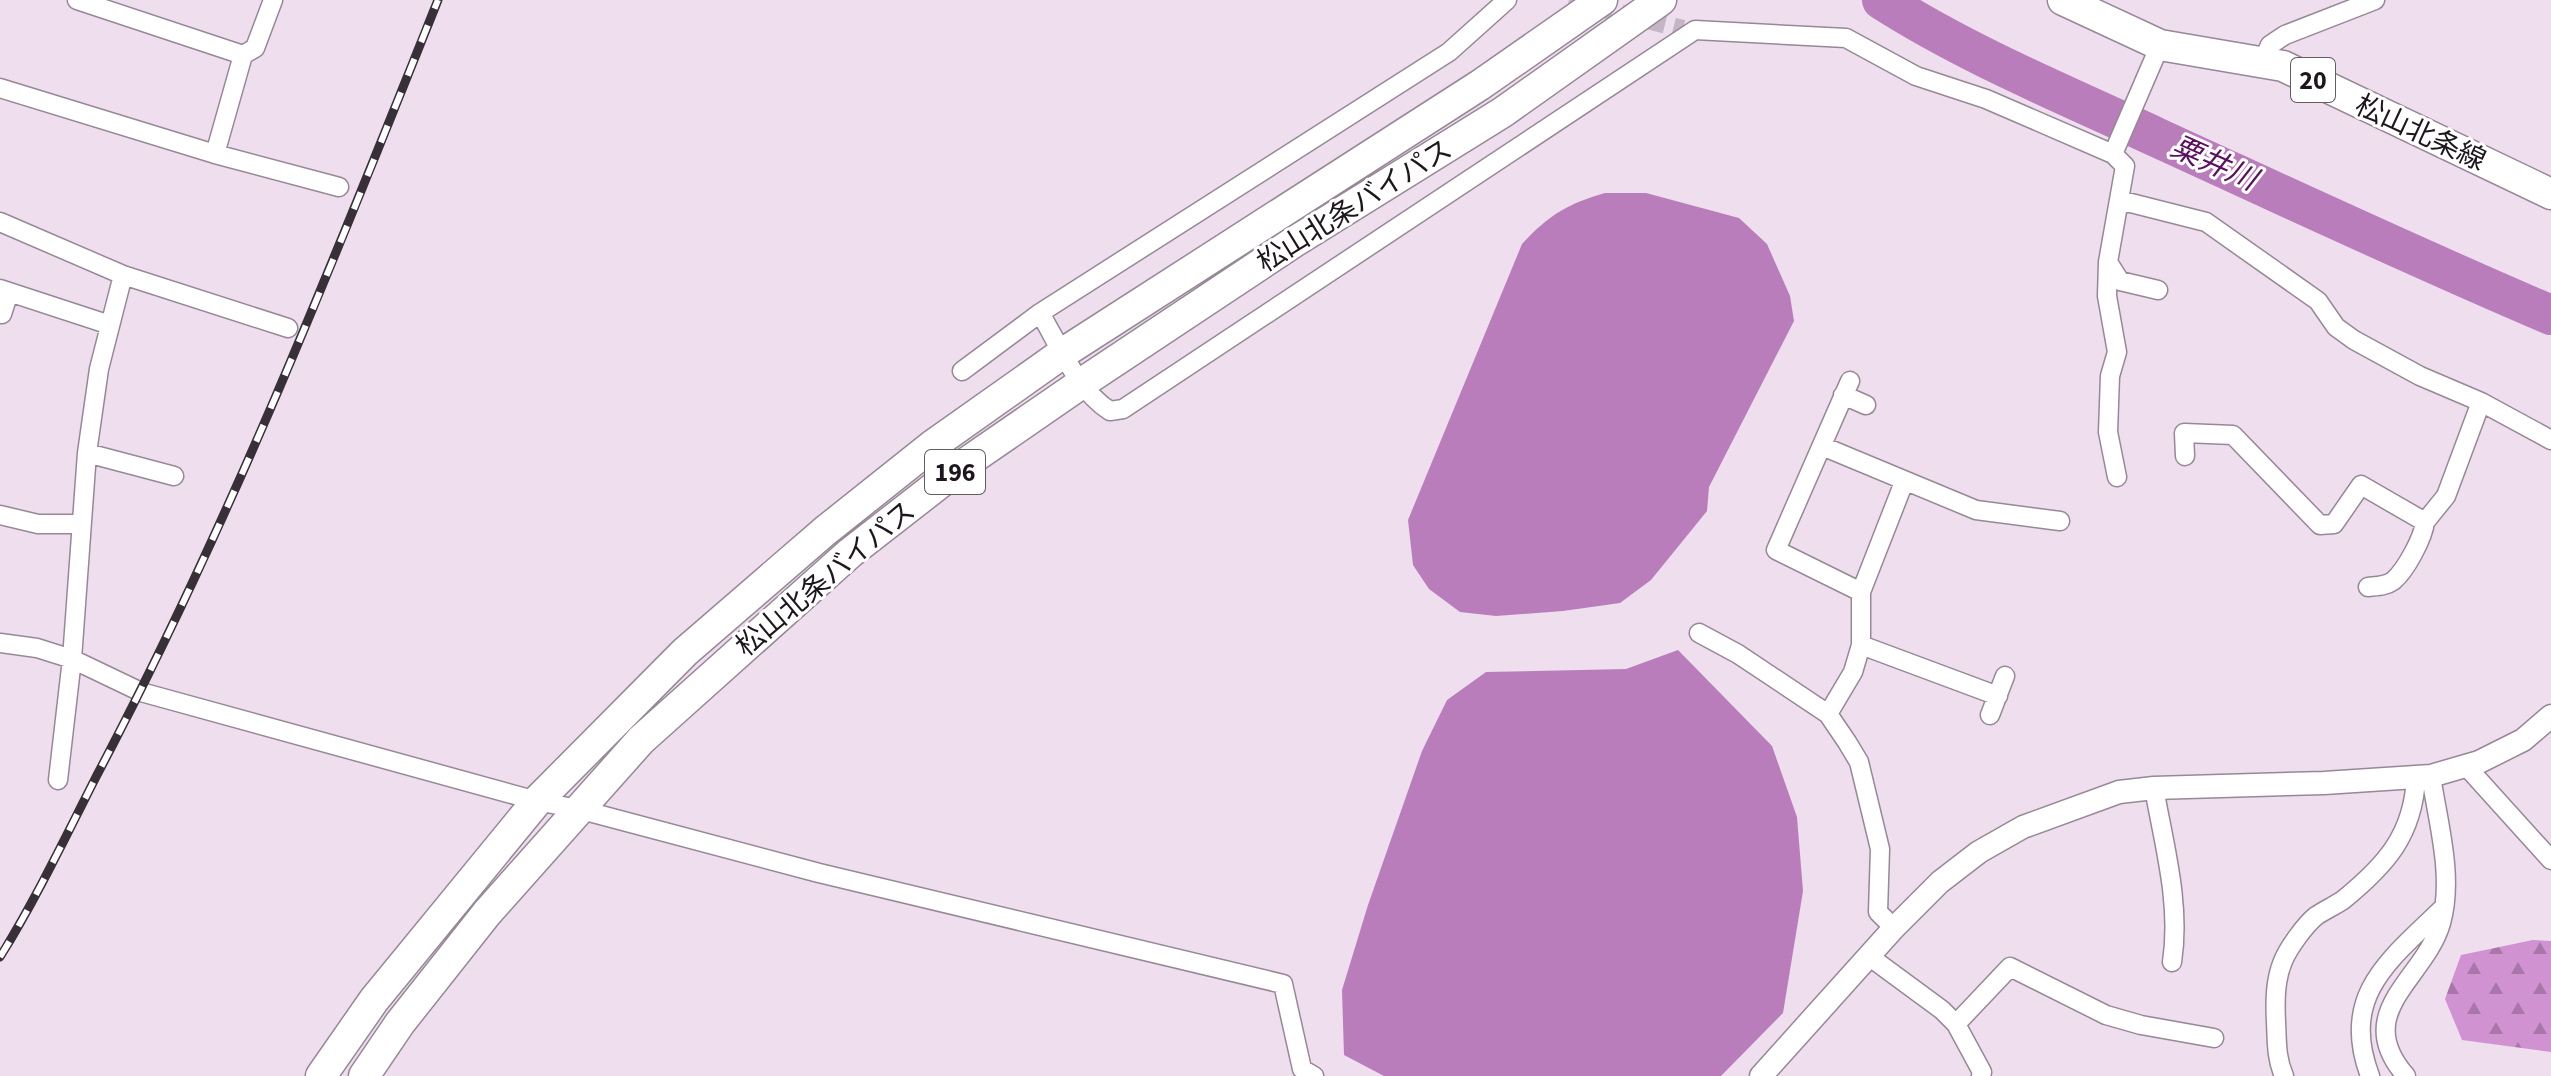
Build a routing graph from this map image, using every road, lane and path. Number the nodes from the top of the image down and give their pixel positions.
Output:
1 (77, 0) edge
2 (273, 0) edge
3 (1507, 0) edge
4 (1602, 0) edge
5 (1661, 0) edge
6 (2063, 0) edge
7 (2375, 0) edge
8 (2160, 45) junction
9 (243, 55) junction
10 (2262, 63) junction
11 (0, 88) edge
12 (2114, 151) junction
13 (215, 154) junction
14 (339, 187) dead end
15 (2551, 194) edge
16 (2119, 200) junction
17 (0, 222) edge
18 (2108, 262) junction
19 (123, 275) junction
20 (4, 290) edge
21 (2158, 290) dead end
22 (1040, 313) junction
23 (2, 314) dead end
24 (110, 325) junction
25 (288, 328) dead end
26 (1063, 353) junction
27 (962, 371) dead end
28 (1082, 383) junction
29 (2481, 402) junction
30 (1866, 405) dead end
31 (2551, 440) edge
32 (1822, 446) junction
33 (87, 453) junction
34 (2185, 456) dead end
35 (174, 476) dead end
36 (2117, 477) dead end
37 (1904, 482) junction
38 (0, 515) edge
39 (2425, 522) junction
40 (81, 524) junction
41 (2047, 525) dead end
42 (2368, 587) dead end
43 (1861, 592) junction
44 (1699, 633) dead end
45 (0, 643) edge
46 (1861, 645) junction
47 (72, 659) junction
48 (2005, 676) dead end
49 (1998, 696) junction
50 (1828, 714) junction
51 (1990, 715) dead end
52 (2551, 716) edge
53 (2466, 766) junction
54 (2424, 777) junction
55 (58, 780) dead end
56 (2154, 788) junction
57 (537, 801) junction
58 (578, 809) junction
59 (2551, 860) edge
60 (2444, 906) junction
61 (1894, 928) junction
62 (1870, 957) junction
63 (2172, 962) dead end
64 (1956, 1024) junction
65 (2214, 1038) dead end
66 (1302, 1074) edge
67 (321, 1076) edge
68 (364, 1076) edge
69 (1761, 1076) edge
70 (1981, 1076) edge
71 (2284, 1076) edge
72 (2370, 1076) edge
73 (2406, 1076) edge

1 - 9 street
2 - 9 street
3 - 22 street
4 - 26 main road, 松山北条バイパス / 196
5 - 28 main road, 松山北条バイパス / 196
6 - 8 main road, 松山北条線 / 20
7 - 10 street
8 - 10 main road, 松山北条線 / 20
8 - 12 street
9 - 13 street
10 - 15 main road, 松山北条線 / 20
11 - 13 street
12 - 16 street
12 - 28 street
13 - 14 street
16 - 18 street
16 - 29 street
17 - 19 street
18 - 21 street
18 - 36 street
19 - 24 street
19 - 25 street
20 - 23 street
20 - 24 street
22 - 26 street
22 - 27 street
24 - 33 street
26 - 28 street
26 - 57 main road, 松山北条バイパス / 196
28 - 58 main road, 松山北条バイパス / 196
29 - 31 street
29 - 39 street
30 - 32 street
32 - 37 street
32 - 43 street
33 - 35 street
33 - 40 street
34 - 39 street
37 - 41 street
37 - 43 street
38 - 40 street
39 - 42 street
40 - 47 street
43 - 46 street
44 - 50 street
45 - 47 street
46 - 49 street
46 - 50 street
47 - 55 street
47 - 57 street
48 - 49 street
49 - 51 street
50 - 61 street
52 - 53 street
53 - 54 street
53 - 59 street
54 - 56 street
54 - 60 street
54 - 71 street
56 - 61 street
56 - 63 street
57 - 58 street
57 - 67 main road, 松山北条バイパス / 196
58 - 66 street
58 - 68 main road, 松山北条バイパス / 196
60 - 72 street
60 - 73 street
61 - 62 street
62 - 64 street
62 - 69 street
64 - 65 street
64 - 70 street

